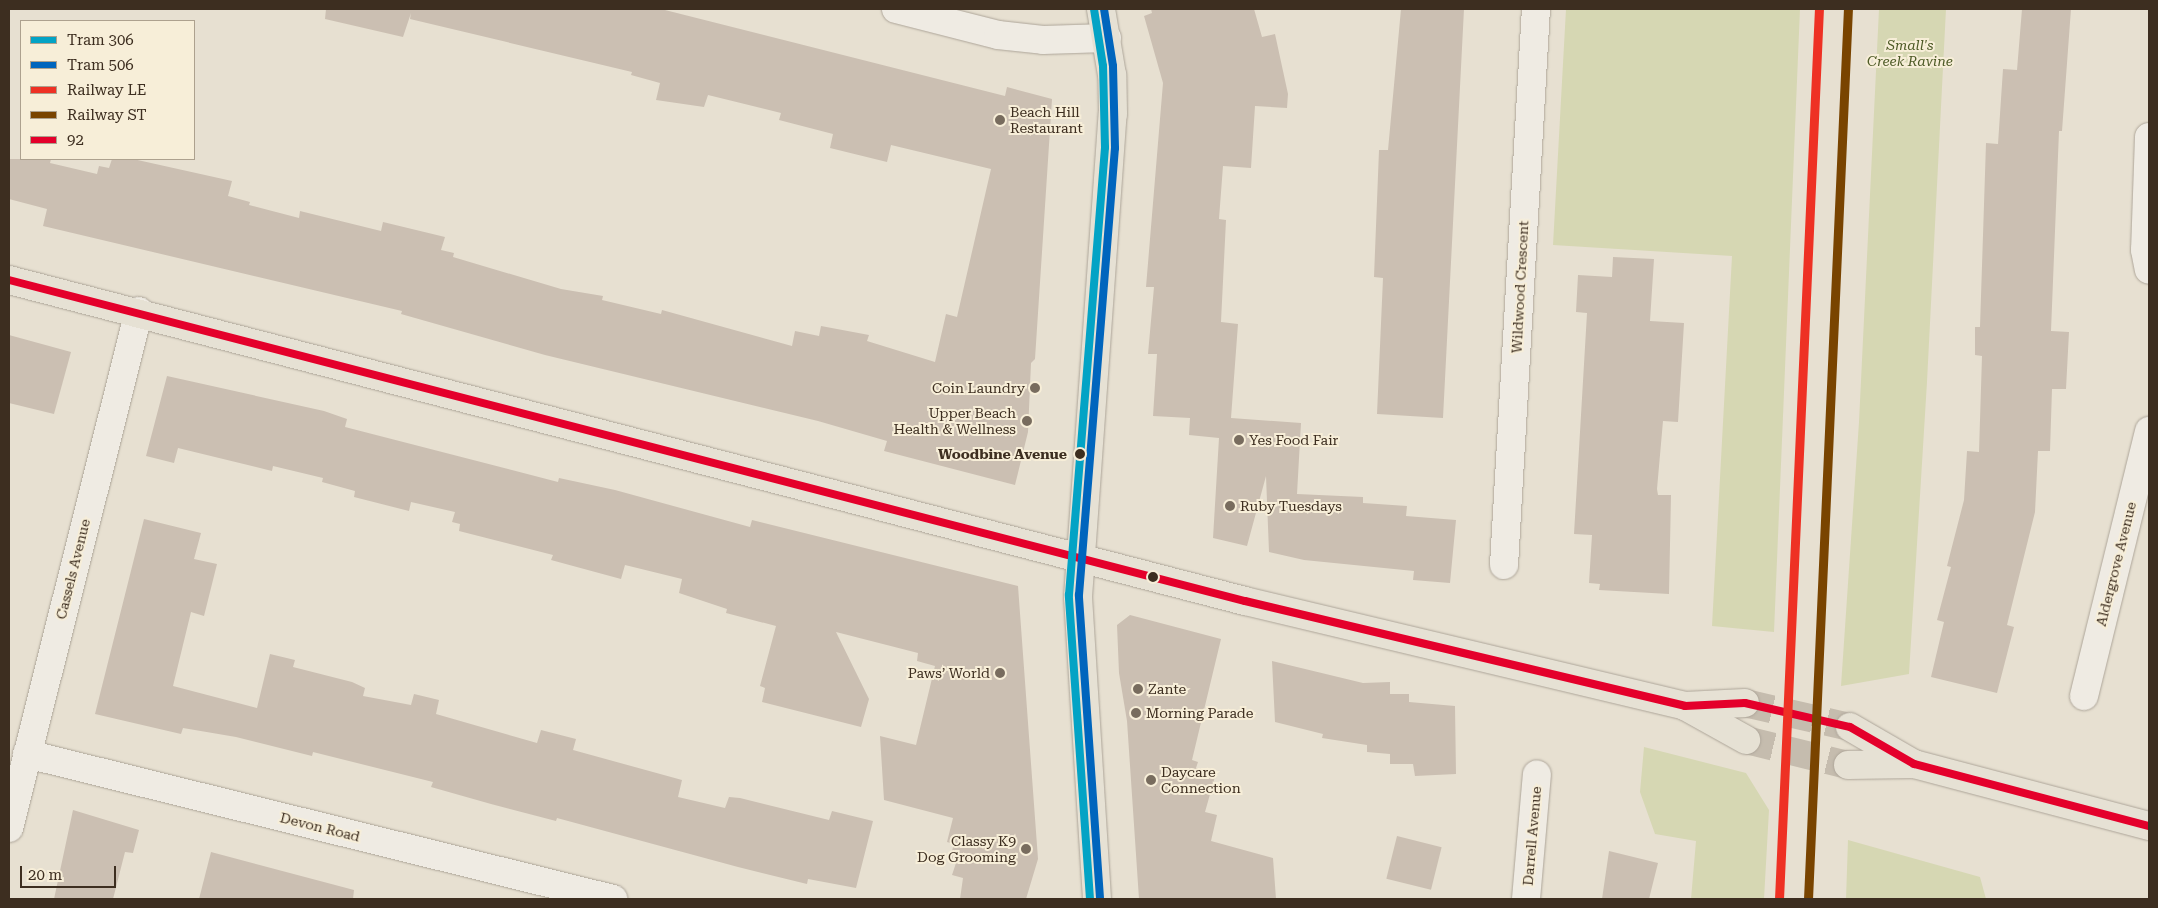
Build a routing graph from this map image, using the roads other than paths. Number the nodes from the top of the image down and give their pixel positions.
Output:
1 (896, 9) edge
2 (1101, 9) edge
3 (1536, 9) edge
4 (1107, 38) junction
5 (2149, 137) edge
6 (2149, 270) edge
7 (9, 280) edge
8 (139, 311) junction
9 (2149, 431) edge
10 (1079, 557) junction
11 (1504, 565) dead end
12 (2084, 696) dead end
13 (1745, 703) tunnel mouth
14 (1685, 706) junction
15 (1850, 727) tunnel mouth
16 (1746, 740) tunnel mouth
17 (27, 754) junction
18 (1914, 764) junction
19 (1848, 765) tunnel mouth
20 (1537, 774) dead end
21 (2149, 826) edge
22 (9, 828) edge
23 (613, 899) edge
24 (1097, 899) edge
25 (1526, 899) edge

1 - 4 street
2 - 4 main road
3 - 11 street, Wildwood Crescent
4 - 10 main road
5 - 6 street
7 - 8 main road
8 - 10 main road
8 - 17 street, Cassels Avenue
9 - 12 street, Aldergrove Avenue
10 - 14 main road
10 - 24 main road
13 - 14 main road
14 - 16 main road
15 - 18 main road
17 - 22 street, Cassels Avenue
17 - 23 street, Devon Road
18 - 19 main road
18 - 21 main road
20 - 25 street, Darrell Avenue

